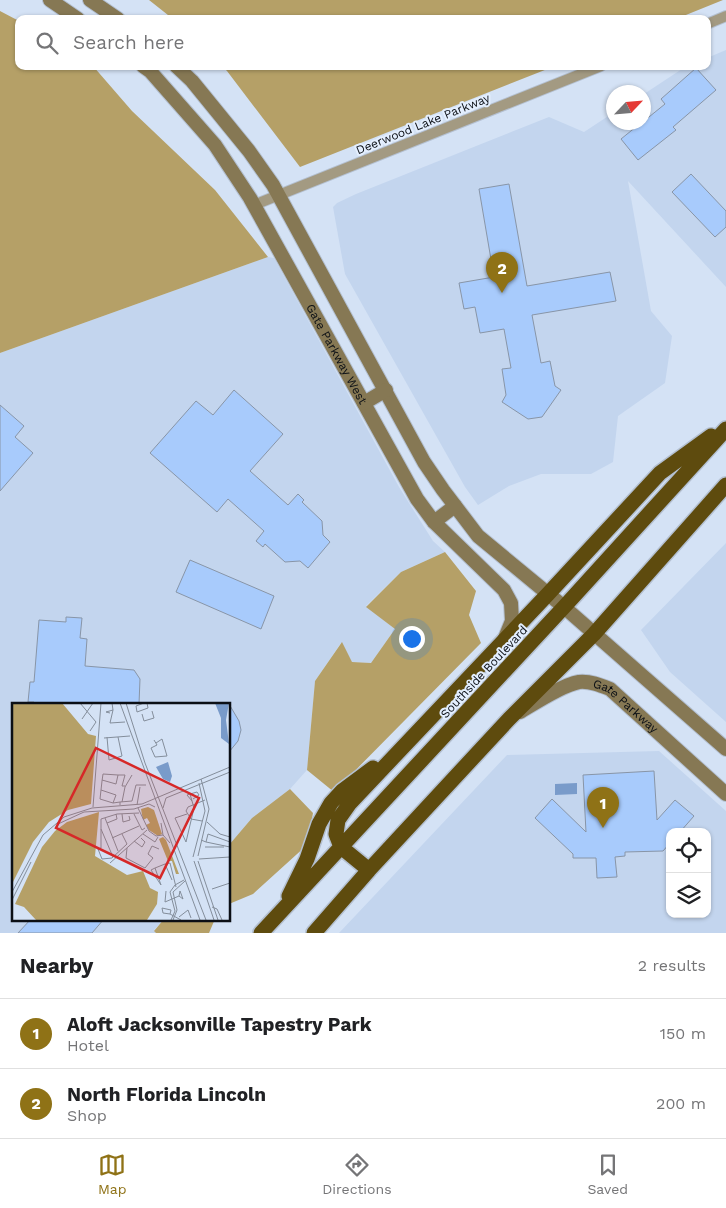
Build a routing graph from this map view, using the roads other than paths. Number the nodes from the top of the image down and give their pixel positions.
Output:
1 (50, 0) edge
2 (90, 0) edge
3 (72, 15) edge
4 (112, 15) edge
5 (726, 16) edge
6 (711, 22) edge
7 (149, 70) edge
8 (180, 70) edge
9 (592, 70) edge
10 (279, 195) junction
11 (254, 205) junction
12 (386, 390) junction
13 (364, 403) junction
14 (726, 425) edge
15 (726, 429) edge
16 (726, 485) edge
17 (455, 506) junction
18 (434, 522) junction
19 (548, 594) junction
20 (564, 607) junction
21 (594, 634) junction
22 (503, 642) junction
23 (509, 719) junction
24 (406, 743) junction
25 (726, 749) edge
26 (726, 794) edge
27 (341, 847) junction
28 (369, 870) junction
29 (282, 911) junction
30 (262, 933) edge
31 (314, 933) edge

1 - 3 main road
2 - 4 main road
5 - 6 street
7 - 11 main road, Gate Parkway West
8 - 10 main road, Gate Parkway West
9 - 10 street, Deerwood Lake Parkway
10 - 11 street, Deerwood Lake Parkway
10 - 12 main road, Gate Parkway West
11 - 13 main road, Gate Parkway West
12 - 13 main road
12 - 17 main road, Gate Parkway West
13 - 18 main road, Gate Parkway West
14 - 19 highway
15 - 20 highway, Southside Boulevard
16 - 21 highway
17 - 18 main road
17 - 19 main road, Gate Parkway West
18 - 22 main road, Gate Parkway West
19 - 20 main road, Gate Parkway West
19 - 22 highway
20 - 21 main road
20 - 27 highway, Southside Boulevard
21 - 23 highway
21 - 25 main road
22 - 24 highway
23 - 26 main road, Gate Parkway
23 - 28 highway
24 - 27 highway
24 - 29 highway
27 - 28 highway
27 - 29 highway, Southside Boulevard
28 - 31 highway
29 - 30 highway, Southside Boulevard

